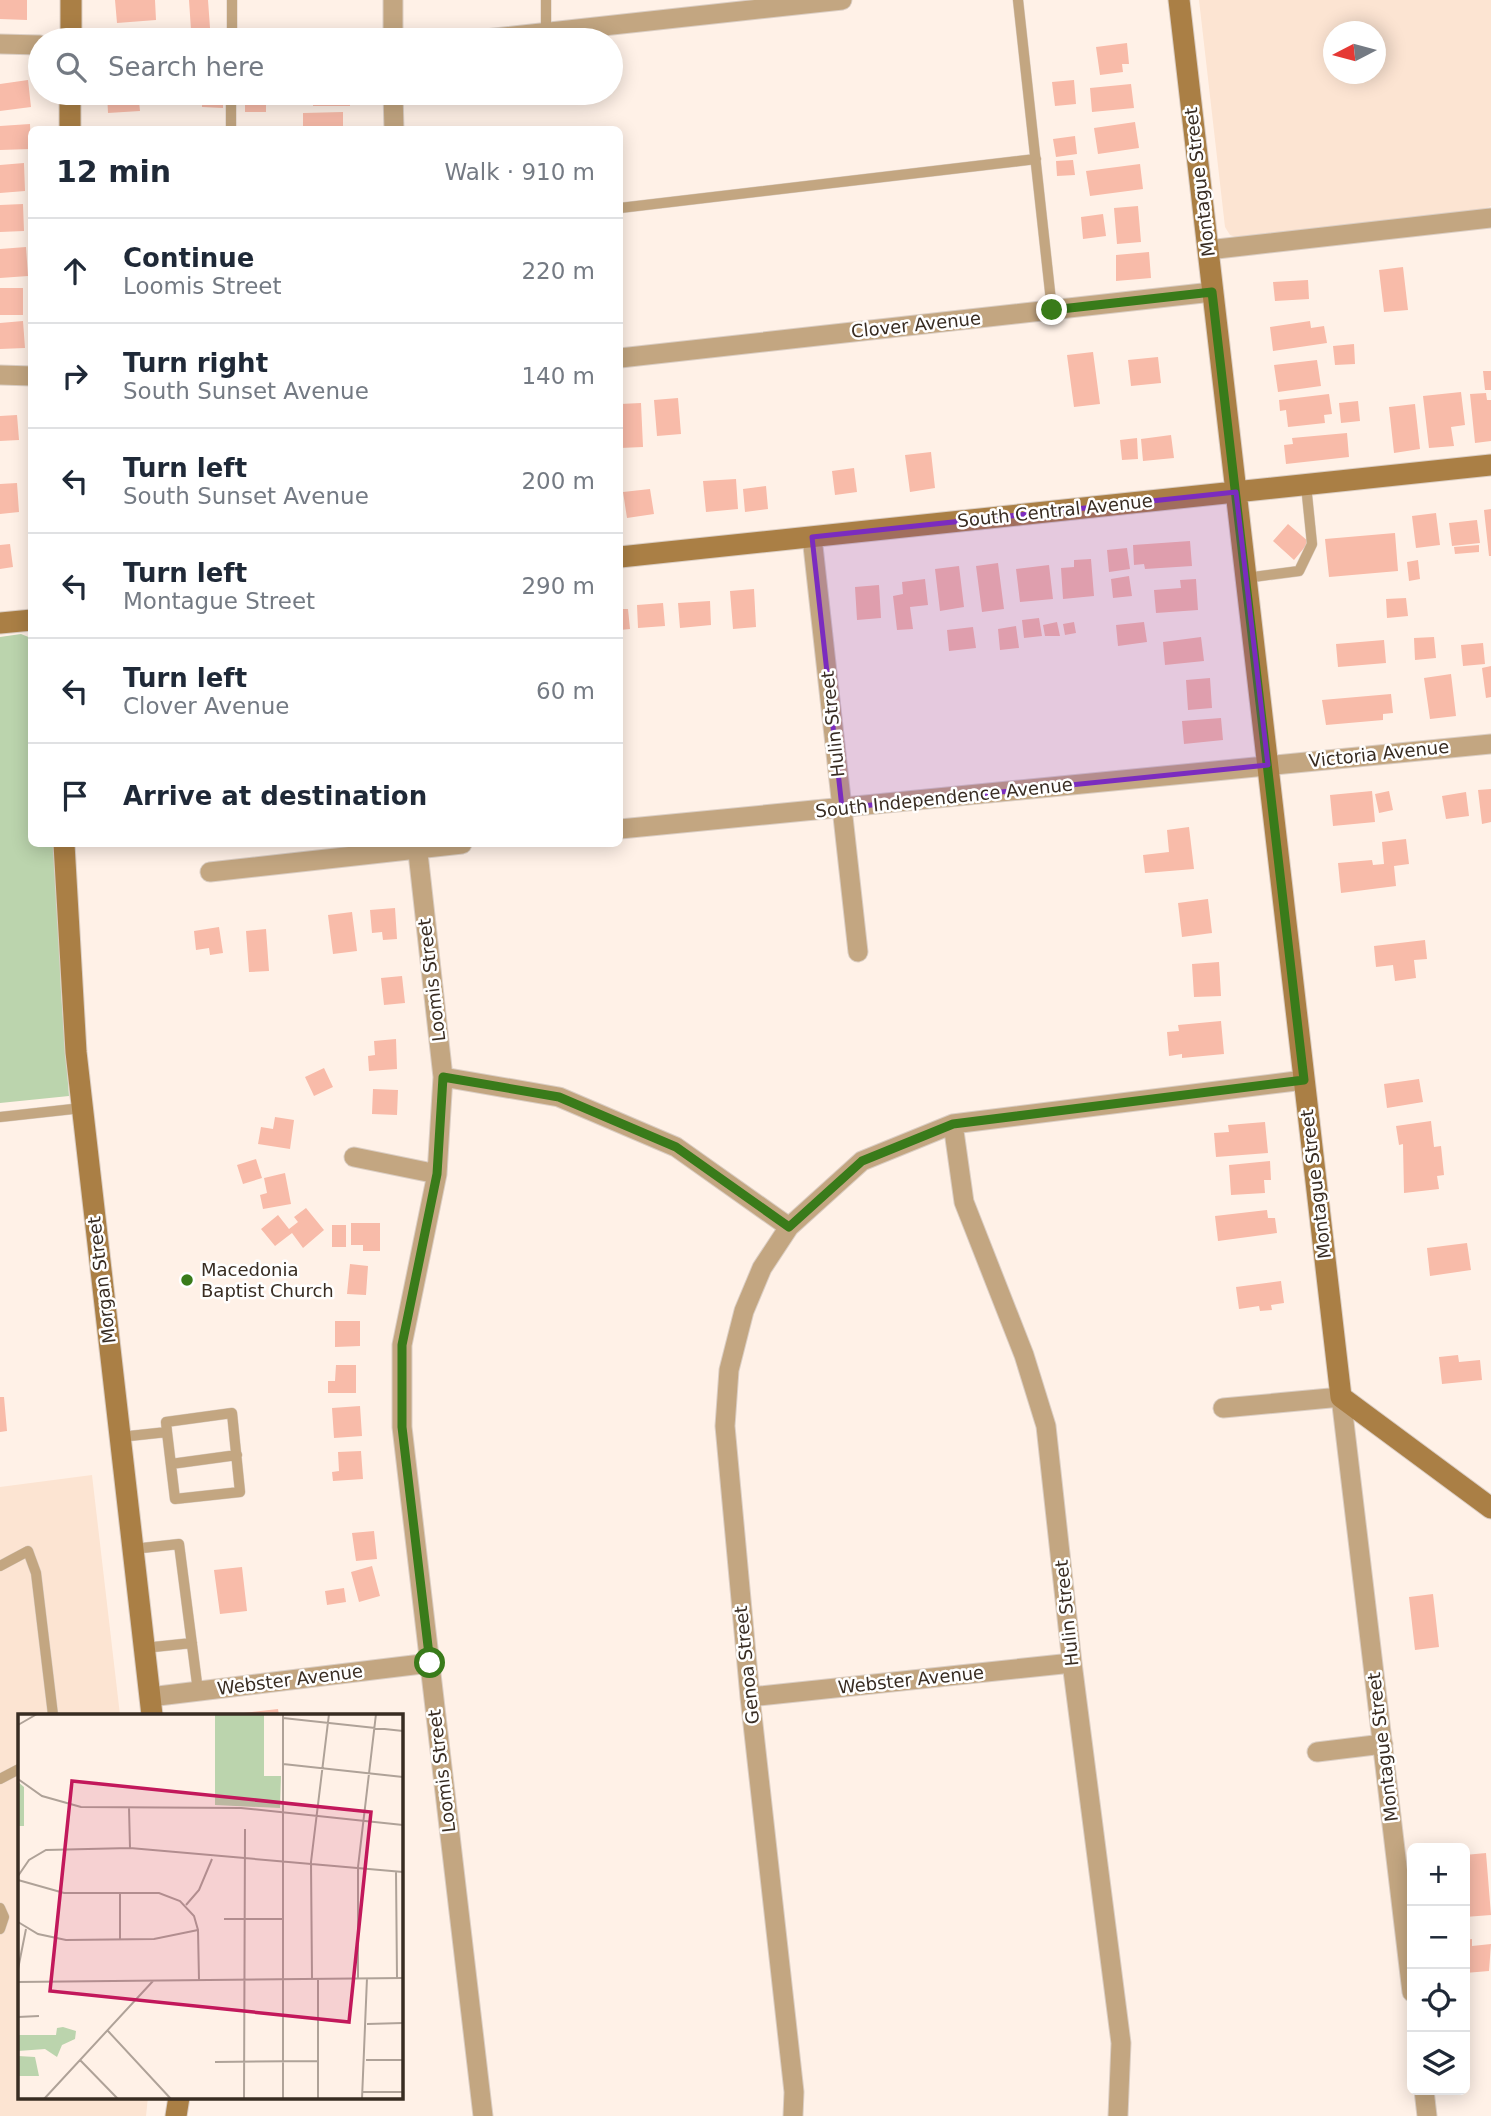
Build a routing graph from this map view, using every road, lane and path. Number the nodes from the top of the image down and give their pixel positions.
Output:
1 (71, 0) edge
2 (232, 0) edge
3 (393, 0) edge
4 (546, 0) edge
5 (842, 0) edge
6 (1018, 0) edge
7 (1178, 0) edge
8 (71, 28) edge
9 (232, 28) edge
10 (393, 28) edge
11 (546, 28) edge
12 (591, 28) edge
13 (0, 44) edge
14 (28, 45) edge
15 (70, 105) edge
16 (231, 105) edge
17 (393, 105) edge
18 (70, 126) edge
19 (231, 126) edge
20 (394, 126) edge
21 (1036, 159) junction
22 (623, 208) edge
23 (1491, 218) edge
24 (1208, 250) junction
25 (1212, 292) junction
26 (1052, 310) junction
27 (623, 358) edge
28 (0, 375) edge
29 (28, 376) edge
30 (1491, 465) edge
31 (1306, 484) junction
32 (1236, 492) junction
33 (812, 537) junction
34 (623, 557) edge
35 (1246, 579) junction
36 (28, 620) edge
37 (0, 623) edge
38 (1491, 744) edge
39 (1268, 765) junction
40 (842, 808) junction
41 (623, 829) edge
42 (64, 847) edge
43 (409, 847) edge
44 (417, 847) edge
45 (210, 872) dead end
46 (859, 952) dead end
47 (443, 1077) junction
48 (1304, 1080) junction
49 (82, 1108) junction
50 (0, 1117) edge
51 (953, 1124) junction
52 (354, 1157) dead end
53 (437, 1174) junction
54 (789, 1227) junction
55 (1341, 1397) junction
56 (1223, 1408) dead end
57 (167, 1432) junction
58 (120, 1437) junction
59 (237, 1455) junction
60 (171, 1464) junction
61 (1491, 1508) edge
62 (133, 1549) junction
63 (0, 1566) edge
64 (192, 1643) junction
65 (144, 1648) junction
66 (430, 1663) junction
67 (1072, 1664) junction
68 (198, 1691) junction
69 (750, 1697) junction
70 (151, 1706) edge
71 (53, 1714) edge
72 (1383, 1744) junction
73 (1317, 1752) dead end
74 (18, 1770) edge
75 (0, 1779) edge
76 (0, 1908) edge
77 (0, 1929) edge
78 (1409, 1969) edge
79 (1425, 2095) edge
80 (179, 2098) edge
81 (176, 2116) edge
82 (483, 2116) edge
83 (793, 2116) edge
84 (1118, 2116) edge
85 (1427, 2116) edge

1 - 8 main road
2 - 9 lane
3 - 10 street
4 - 11 lane
5 - 12 street
6 - 21 lane
7 - 24 main road, Montague Street
13 - 14 street
15 - 18 main road
16 - 19 lane
17 - 20 street
21 - 22 lane
21 - 26 lane
23 - 24 street
24 - 25 main road, Montague Street
25 - 26 street, Clover Avenue
25 - 32 main road, Montague Street
26 - 27 street, Clover Avenue
28 - 29 street
30 - 31 main road, South Central Avenue
31 - 32 main road, South Central Avenue
31 - 35 lane
32 - 33 main road, South Central Avenue
32 - 35 main road, Montague Street
33 - 34 main road, South Central Avenue
33 - 40 street, Hulin Street
35 - 39 main road, Montague Street
36 - 37 main road
38 - 39 street, Victoria Avenue
39 - 40 street, South Independence Avenue
39 - 48 main road, Montague Street
40 - 41 street, South Independence Avenue
40 - 46 street, Hulin Street
42 - 49 main road, Morgan Street
43 - 45 street
44 - 47 street, Loomis Street
47 - 53 street, Loomis Street
47 - 54 street
48 - 51 street, Genoa Street
48 - 55 main road, Montague Street
49 - 50 lane
49 - 58 main road, Morgan Street
51 - 54 street, Genoa Street
51 - 67 street, Hulin Street
52 - 53 street
53 - 66 street, Loomis Street
54 - 69 street, Genoa Street
55 - 56 street
55 - 61 main road
55 - 72 street, Montague Street
57 - 58 lane
57 - 59 lane
57 - 60 lane
58 - 62 main road, Morgan Street
59 - 60 lane
59 - 60 lane
62 - 64 lane
62 - 65 main road, Morgan Street
63 - 71 lane
64 - 65 lane
64 - 68 lane
65 - 70 main road, Morgan Street
66 - 68 street, Webster Avenue
66 - 82 street, Loomis Street
67 - 69 street, Webster Avenue
67 - 84 street, Hulin Street
68 - 70 street, Webster Avenue
69 - 83 street, Genoa Street
72 - 73 street
72 - 78 street, Montague Street
74 - 75 lane
76 - 77 lane
79 - 85 street
80 - 81 main road

